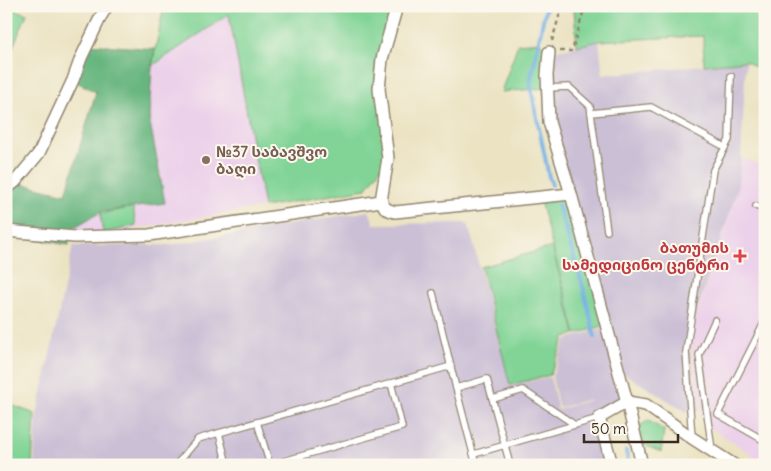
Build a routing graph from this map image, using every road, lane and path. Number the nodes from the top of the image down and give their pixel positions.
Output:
1 (107, 6) edge
2 (395, 6) edge
3 (562, 6) edge
4 (585, 6) edge
5 (549, 52) junction
6 (731, 76) dead end
7 (547, 88) junction
8 (591, 113) junction
9 (725, 147) junction
10 (6, 189) edge
11 (571, 194) junction
12 (381, 201) junction
13 (756, 206) dead end
14 (765, 210) edge
15 (6, 231) edge
16 (607, 231) dead end
17 (433, 293) dead end
18 (715, 320) dead end
19 (765, 320) edge
20 (451, 366) junction
21 (391, 383) junction
22 (456, 388) junction
23 (492, 399) junction
24 (627, 402) junction
25 (599, 418) junction
26 (257, 422) junction
27 (576, 425) junction
28 (219, 433) junction
29 (692, 438) junction
30 (765, 441) edge
31 (504, 445) junction
32 (712, 450) junction
33 (474, 454) junction
34 (176, 465) edge
35 (227, 465) edge
36 (476, 465) edge
37 (510, 465) edge
38 (612, 465) edge
39 (642, 465) edge
40 (734, 465) edge

1 - 10 street
2 - 12 street
3 - 5 path
4 - 5 path
5 - 7 street
6 - 9 lane
7 - 8 lane
7 - 11 street
8 - 9 lane
8 - 16 lane
9 - 29 lane
11 - 12 street
11 - 24 street
12 - 15 street
13 - 14 lane
17 - 20 lane
18 - 32 lane
19 - 30 lane
20 - 21 lane
20 - 22 lane
21 - 26 lane
21 - 26 lane
22 - 23 lane
22 - 33 lane
23 - 27 lane
23 - 31 lane
24 - 25 street
24 - 29 street
24 - 39 street
25 - 27 lane
25 - 38 street
26 - 28 lane
27 - 31 lane
28 - 34 lane
28 - 35 lane
29 - 32 street
31 - 33 lane
31 - 37 lane
32 - 40 street
33 - 36 lane

